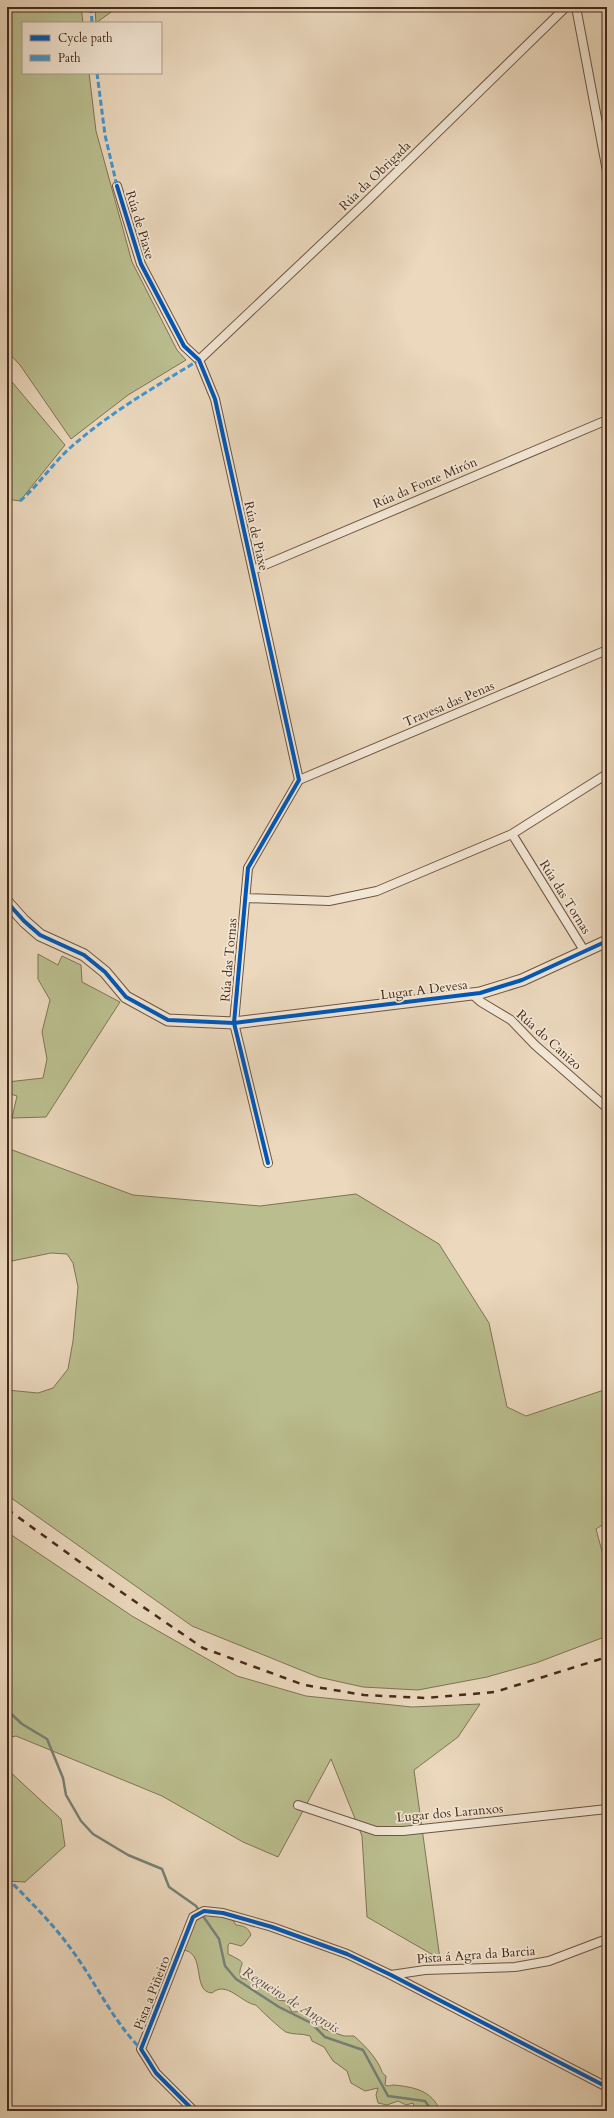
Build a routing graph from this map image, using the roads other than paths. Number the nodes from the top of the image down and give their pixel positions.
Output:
1 (566, 7) edge
2 (576, 7) edge
3 (607, 171) edge
4 (117, 186) dead end
5 (200, 360) junction
6 (607, 420) edge
7 (253, 570) junction
8 (607, 650) edge
9 (607, 774) edge
10 (299, 780) junction
11 (512, 834) junction
12 (245, 898) junction
13 (7, 902) edge
14 (607, 941) edge
15 (585, 952) junction
16 (472, 994) junction
17 (234, 1023) junction
18 (607, 1108) edge
19 (268, 1163) dead end
20 (298, 1805) dead end
21 (607, 1809) edge
22 (607, 1939) edge
23 (391, 1975) junction
24 (607, 2087) edge
25 (194, 2111) edge

1 - 5 street, Rúa da Obrigada
2 - 3 street
4 - 5 street, Rúa de Piaxe
5 - 7 street, Rúa de Piaxe
6 - 7 street, Rúa da Fonte Mirón
7 - 10 street, Rúa de Piaxe
8 - 10 street, Travesa das Penas
9 - 11 street
10 - 12 street
11 - 12 street
11 - 15 street, Rúa das Tornas
12 - 17 street, Rúa das Tornas
13 - 17 street, Lugar A Devesa
14 - 15 street, Lugar A Devesa
15 - 16 street, Lugar A Devesa
16 - 17 street, Lugar A Devesa
16 - 18 street, Rúa do Canizo
17 - 19 street, Rúa das Tornas
20 - 21 street, Lugar dos Laranxos
22 - 23 street, Pista á Agra da Barcia
23 - 24 street
23 - 25 street, Pista a Piñeiro

